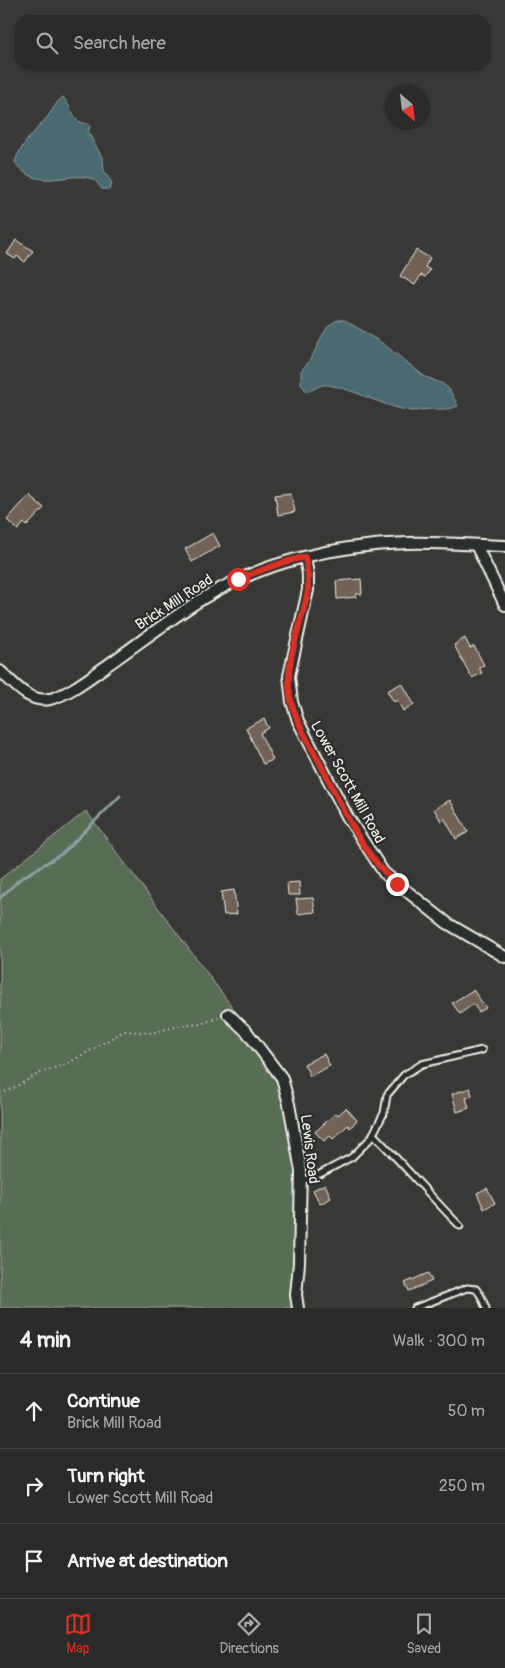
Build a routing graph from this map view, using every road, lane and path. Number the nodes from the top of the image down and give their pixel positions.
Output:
1 (476, 546) junction
2 (505, 546) edge
3 (305, 557) junction
4 (505, 605) edge
5 (0, 671) edge
6 (505, 958) edge
7 (228, 1014) joint
8 (482, 1050) dead end
9 (0, 1093) edge
10 (373, 1134) junction
11 (301, 1181) junction
12 (460, 1226) dead end
13 (298, 1308) edge
14 (415, 1308) edge
15 (486, 1308) edge

1 - 2 street, Brick Mill Road
1 - 3 street, Brick Mill Road
1 - 4 street
3 - 5 street, Brick Mill Road
3 - 6 street, Lower Scott Mill Road
7 - 9 path
7 - 11 street, Lewis Road
8 - 10 lane
10 - 11 lane
10 - 12 lane
11 - 13 street, Lewis Road
14 - 15 lane

